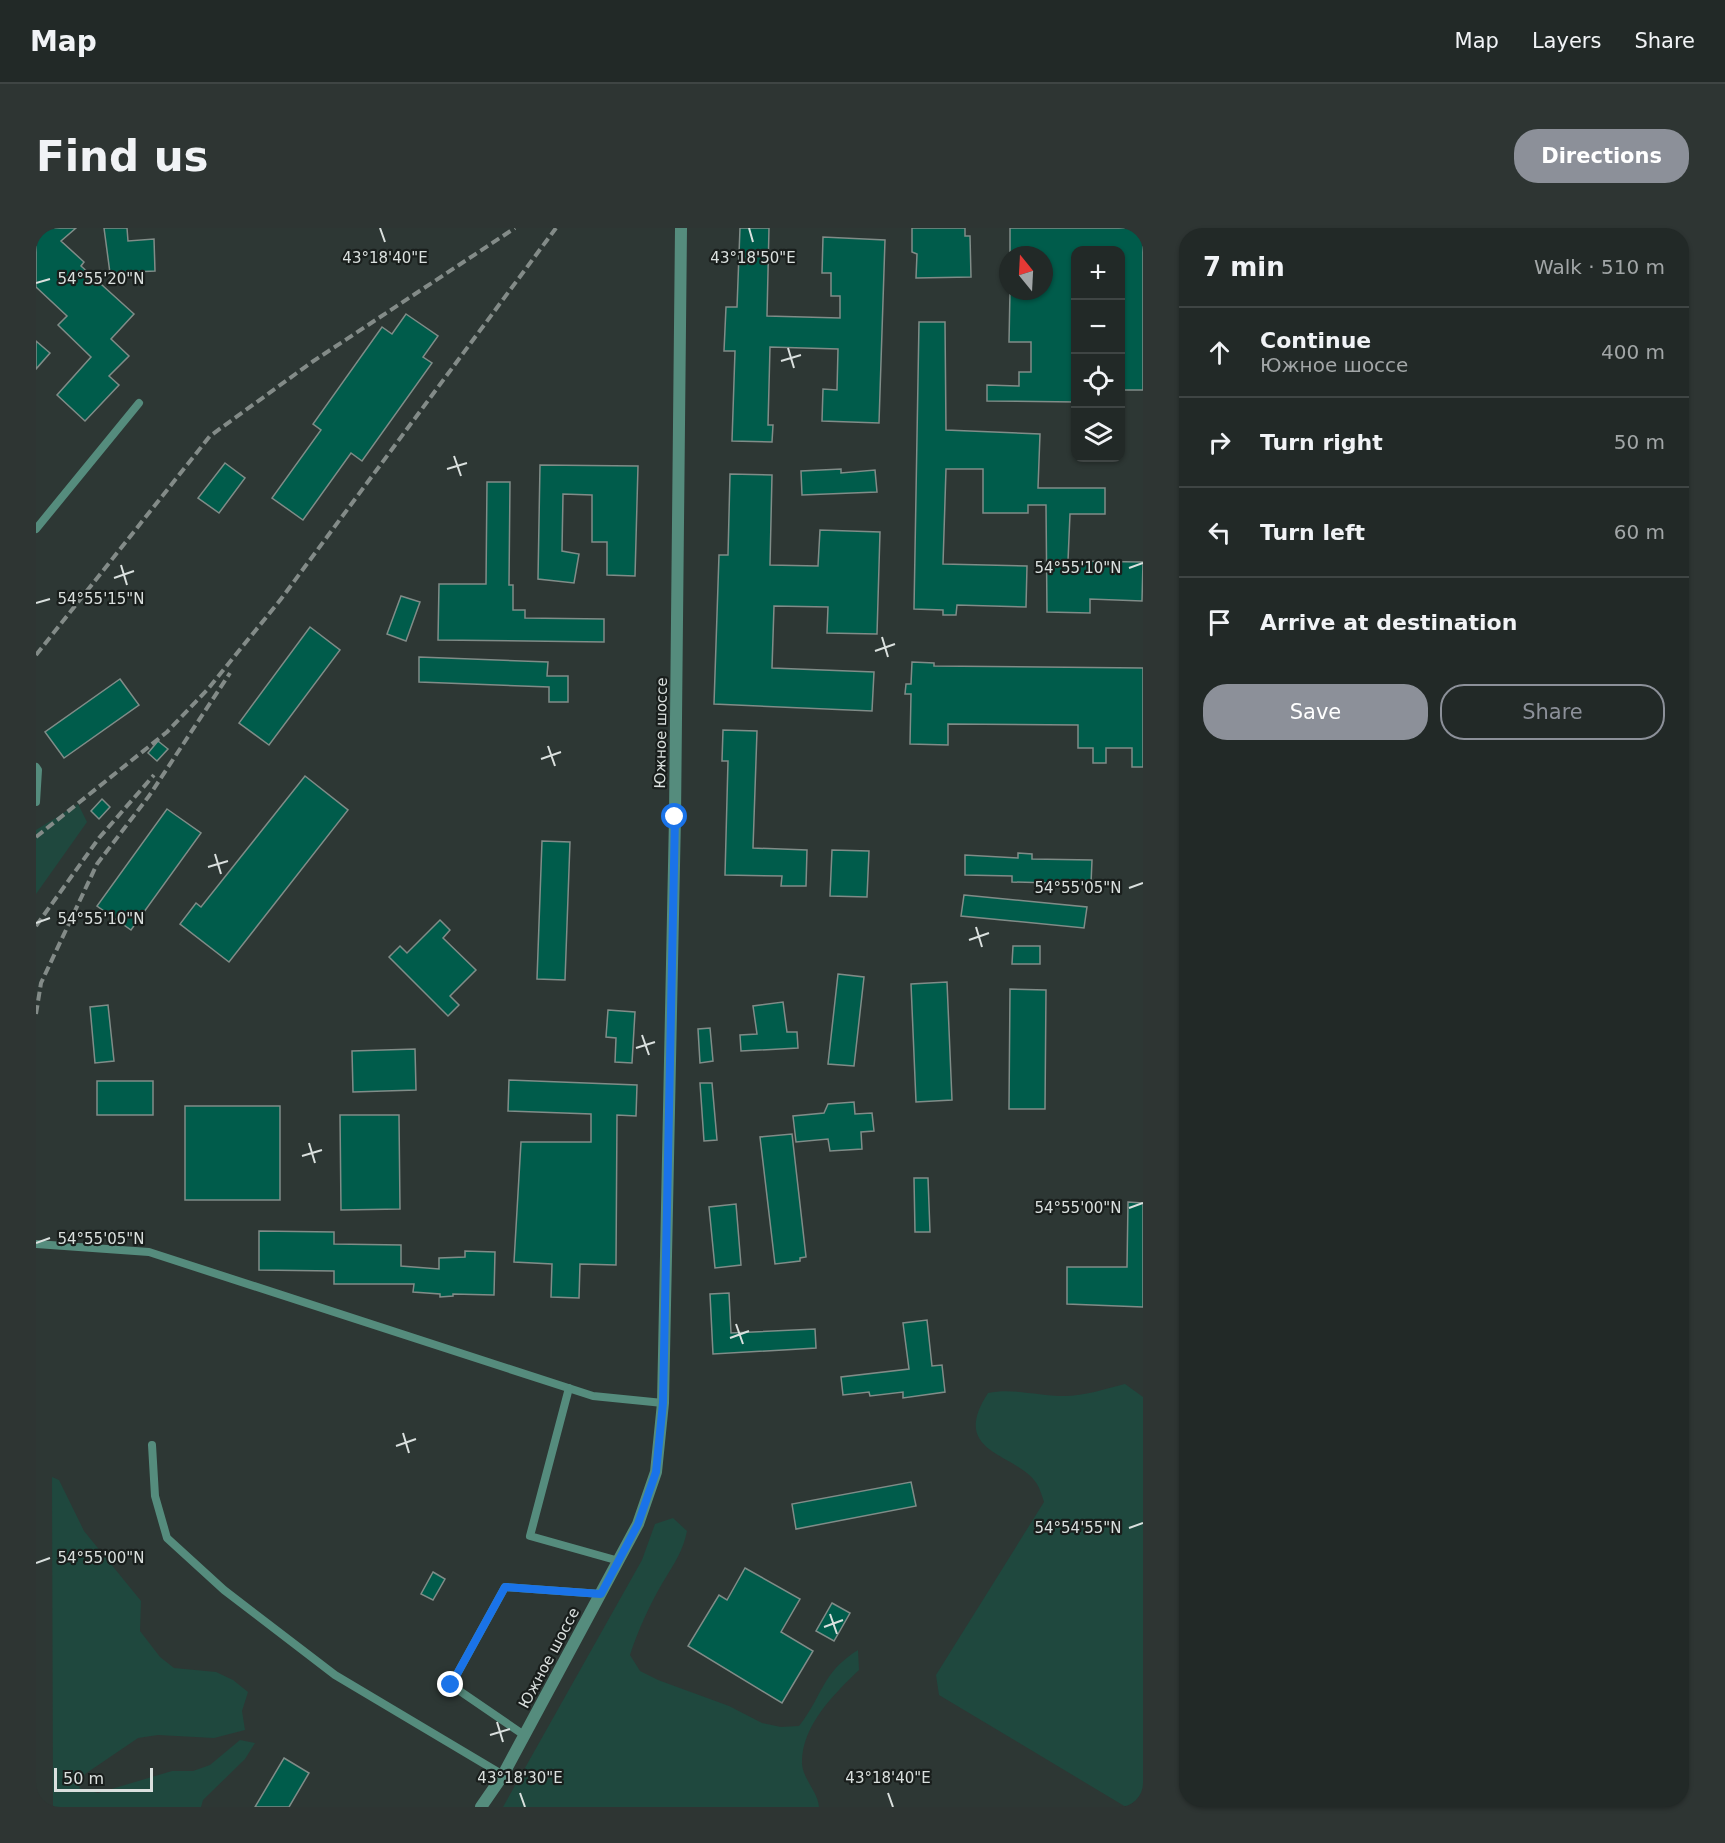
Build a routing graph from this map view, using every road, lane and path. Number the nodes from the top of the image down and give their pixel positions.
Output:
1 (681, 228) edge
2 (139, 403) dead end
3 (36, 529) edge
4 (36, 767) edge
5 (36, 802) edge
6 (36, 1244) edge
7 (569, 1388) junction
8 (663, 1403) junction
9 (152, 1445) dead end
10 (619, 1561) junction
11 (601, 1594) junction
12 (524, 1735) junction
13 (502, 1775) junction
14 (481, 1807) edge

1 - 8 street, Южное шоссе
2 - 3 lane
4 - 5 lane
6 - 7 lane
7 - 8 lane
7 - 10 lane
8 - 10 street, Южное шоссе
9 - 13 lane
10 - 11 street, Южное шоссе
11 - 12 street, Южное шоссе
11 - 12 lane
12 - 13 street, Южное шоссе
13 - 14 street, Южное шоссе

